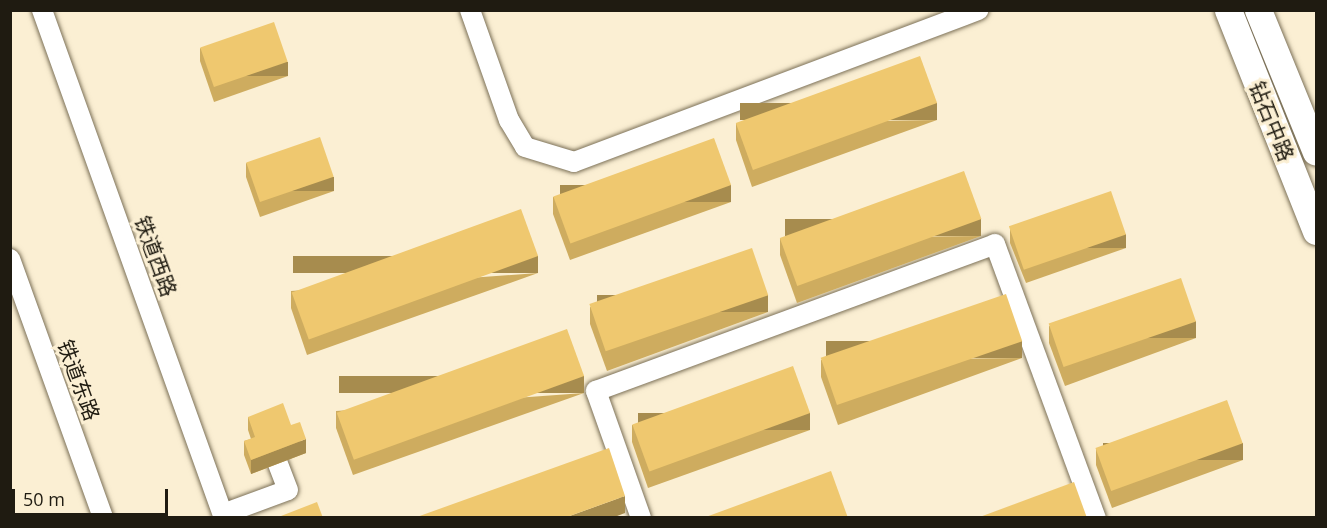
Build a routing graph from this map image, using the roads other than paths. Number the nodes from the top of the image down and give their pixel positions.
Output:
1 (42, 10) edge
2 (470, 10) edge
3 (978, 10) edge
4 (1228, 10) edge
5 (1258, 10) edge
6 (1317, 153) edge
7 (1317, 231) edge
8 (10, 259) edge
9 (278, 464) edge
10 (224, 516) edge
11 (103, 518) edge
12 (641, 518) edge
13 (1096, 518) edge

1 - 10 street, 铁道西路
2 - 3 street
4 - 7 main road, 钻石中路
5 - 6 main road, 钻石中路
8 - 11 street, 铁道东路
9 - 10 street
12 - 13 street

